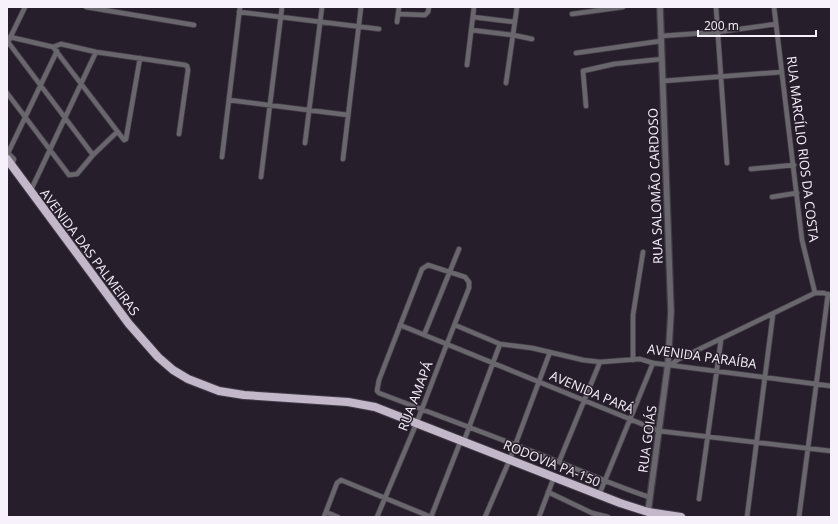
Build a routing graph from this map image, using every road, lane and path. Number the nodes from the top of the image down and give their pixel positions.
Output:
1 (25, 7) edge
2 (86, 7) edge
3 (282, 7) edge
4 (322, 7) edge
5 (361, 7) edge
6 (398, 7) edge
7 (429, 7) edge
8 (474, 7) edge
9 (517, 7) edge
10 (624, 7) edge
11 (660, 7) edge
12 (716, 7) edge
13 (774, 7) edge
14 (240, 10) edge
15 (398, 14) junction
16 (572, 14) dead end
17 (281, 17) junction
18 (473, 17) junction
19 (320, 22) junction
20 (397, 22) dead end
21 (515, 22) junction
22 (194, 24) dead end
23 (776, 24) junction
24 (359, 26) junction
25 (379, 29) dead end
26 (471, 30) junction
27 (718, 32) junction
28 (513, 34) junction
29 (532, 39) dead end
30 (661, 39) junction
31 (8, 41) edge
32 (53, 47) junction
33 (57, 51) junction
34 (96, 52) junction
35 (576, 53) dead end
36 (140, 58) junction
37 (662, 58) junction
38 (467, 65) dead end
39 (782, 72) junction
40 (722, 77) junction
41 (663, 81) junction
42 (81, 84) junction
43 (506, 84) dead end
44 (41, 85) junction
45 (7, 94) edge
46 (229, 100) junction
47 (270, 105) junction
48 (586, 106) dead end
49 (309, 110) junction
50 (348, 115) junction
51 (25, 118) junction
52 (65, 118) junction
53 (117, 132) junction
54 (179, 134) dead end
55 (305, 143) dead end
56 (49, 149) junction
57 (93, 155) junction
58 (222, 157) dead end
59 (343, 159) dead end
60 (9, 162) edge
61 (727, 163) dead end
62 (794, 165) junction
63 (751, 168) dead end
64 (261, 177) dead end
65 (30, 192) junction
66 (797, 193) junction
67 (772, 197) dead end
68 (459, 249) dead end
69 (643, 252) dead end
70 (449, 271) junction
71 (816, 293) junction
72 (829, 295) edge
73 (773, 314) junction
74 (400, 325) junction
75 (454, 325) junction
76 (424, 335) junction
77 (721, 340) junction
78 (447, 344) junction
79 (500, 344) junction
80 (550, 352) junction
81 (633, 360) junction
82 (600, 362) junction
83 (493, 363) junction
84 (653, 363) junction
85 (670, 364) junction
86 (717, 370) junction
87 (766, 376) junction
88 (539, 382) junction
89 (816, 383) junction
90 (831, 386) edge
91 (585, 400) junction
92 (422, 409) junction
93 (630, 420) junction
94 (417, 422) junction
95 (470, 426) junction
96 (659, 431) junction
97 (708, 436) junction
98 (462, 441) junction
99 (757, 442) junction
100 (515, 445) junction
101 (808, 448) junction
102 (831, 451) edge
103 (510, 459) junction
104 (559, 462) junction
105 (554, 477) junction
106 (605, 482) junction
107 (548, 492) junction
108 (599, 495) junction
109 (649, 497) junction
110 (385, 498) junction
111 (699, 499) dead end
112 (648, 514) edge
113 (325, 515) edge
114 (592, 515) edge
115 (338, 517) edge
116 (377, 517) edge
117 (431, 517) edge
118 (485, 517) edge
119 (538, 517) edge
120 (608, 517) edge
121 (682, 517) edge
122 (747, 517) edge
123 (799, 517) edge

1 - 31 street
2 - 22 street
3 - 17 street
4 - 19 street
5 - 24 street
6 - 15 street
7 - 15 street
8 - 18 street
9 - 21 street
10 - 16 street
11 - 30 street, RUA SALOMÃO CARDOSO
12 - 27 street
13 - 23 street, RUA MARCÍLIO RIOS DA COSTA
14 - 17 street
14 - 46 street
15 - 20 street
17 - 19 street
17 - 47 street
18 - 21 street
18 - 26 street
19 - 24 street
19 - 49 street
21 - 28 street
23 - 27 street
23 - 39 street, RUA MARCÍLIO RIOS DA COSTA
24 - 25 street
24 - 50 street
26 - 28 street
26 - 38 street
27 - 30 street
27 - 40 street
28 - 29 street
28 - 43 street
30 - 35 street
30 - 37 street, RUA SALOMÃO CARDOSO
31 - 32 street
31 - 44 street
32 - 33 street
32 - 34 street
33 - 42 street
33 - 44 street
34 - 36 street
34 - 42 street
36 - 53 street
36 - 54 street
37 - 41 street, RUA SALOMÃO CARDOSO
37 - 48 street
39 - 40 street
39 - 62 street, RUA MARCÍLIO RIOS DA COSTA
40 - 41 street
40 - 61 street
41 - 85 street, RUA SALOMÃO CARDOSO
42 - 52 street
42 - 53 street
44 - 51 street
44 - 52 street
45 - 51 street
46 - 47 street
46 - 58 street
47 - 49 street
47 - 64 street
49 - 50 street
49 - 55 street
50 - 59 street
51 - 56 street
51 - 60 street
52 - 56 street
52 - 57 street
53 - 57 street
56 - 57 street
56 - 65 street
60 - 65 highway, AVENIDA DAS PALMEIRAS
62 - 63 street
62 - 66 street, RUA MARCÍLIO RIOS DA COSTA
65 - 94 highway, AVENIDA DAS PALMEIRAS
66 - 67 street
66 - 71 street, RUA MARCÍLIO RIOS DA COSTA
68 - 70 street
69 - 81 street
70 - 74 street
70 - 75 street, RUA AMAPÁ
70 - 76 street
71 - 72 street
71 - 73 street
72 - 89 street
73 - 77 street
73 - 87 street
74 - 76 street, AVENIDA PARÁ
74 - 92 street
75 - 78 street, RUA AMAPÁ
75 - 79 street, AVENIDA PARAÍBA
76 - 78 street, AVENIDA PARÁ
77 - 85 street
77 - 86 street
78 - 83 street, AVENIDA PARÁ
78 - 92 street, RUA AMAPÁ
79 - 80 street, AVENIDA PARAÍBA
79 - 83 street
80 - 82 street, AVENIDA PARAÍBA
80 - 88 street
81 - 82 street, AVENIDA PARAÍBA
81 - 84 street, AVENIDA PARAÍBA
82 - 91 street
83 - 88 street, AVENIDA PARÁ
83 - 95 street
84 - 85 street, AVENIDA PARAÍBA
84 - 93 street
85 - 86 street, AVENIDA PARAÍBA
85 - 96 street, RUA GOIÁS
86 - 87 street, AVENIDA PARAÍBA
86 - 97 street
87 - 89 street, AVENIDA PARAÍBA
87 - 99 street
88 - 91 street, AVENIDA PARÁ
88 - 100 street
89 - 90 street, AVENIDA PARAÍBA
89 - 101 street
91 - 93 street, AVENIDA PARÁ
91 - 104 street
92 - 94 street, RUA AMAPÁ
92 - 95 street
93 - 96 street, AVENIDA PARÁ
93 - 106 street
94 - 98 highway, RODOVIA PA-150
94 - 110 street, RUA AMAPÁ
95 - 98 street
95 - 100 street
96 - 97 street, AVENIDA PARÁ
96 - 109 street, RUA GOIÁS
97 - 99 street, AVENIDA PARÁ
97 - 111 street
98 - 103 highway, RODOVIA PA-150
98 - 117 street
99 - 101 street, AVENIDA PARÁ
99 - 122 street
100 - 103 street
100 - 104 street
101 - 102 street, AVENIDA PARÁ
101 - 123 street
103 - 105 highway, RODOVIA PA-150
103 - 118 street
104 - 106 street
105 - 107 street
105 - 108 highway, RODOVIA PA-150
106 - 108 street
106 - 109 street
107 - 114 street
107 - 119 street
108 - 112 highway, RODOVIA PA-150
109 - 112 street, RUA GOIÁS
110 - 113 street
110 - 116 street, RUA AMAPÁ
110 - 117 street
112 - 121 highway, RODOVIA PA-150
113 - 115 street
114 - 120 street

